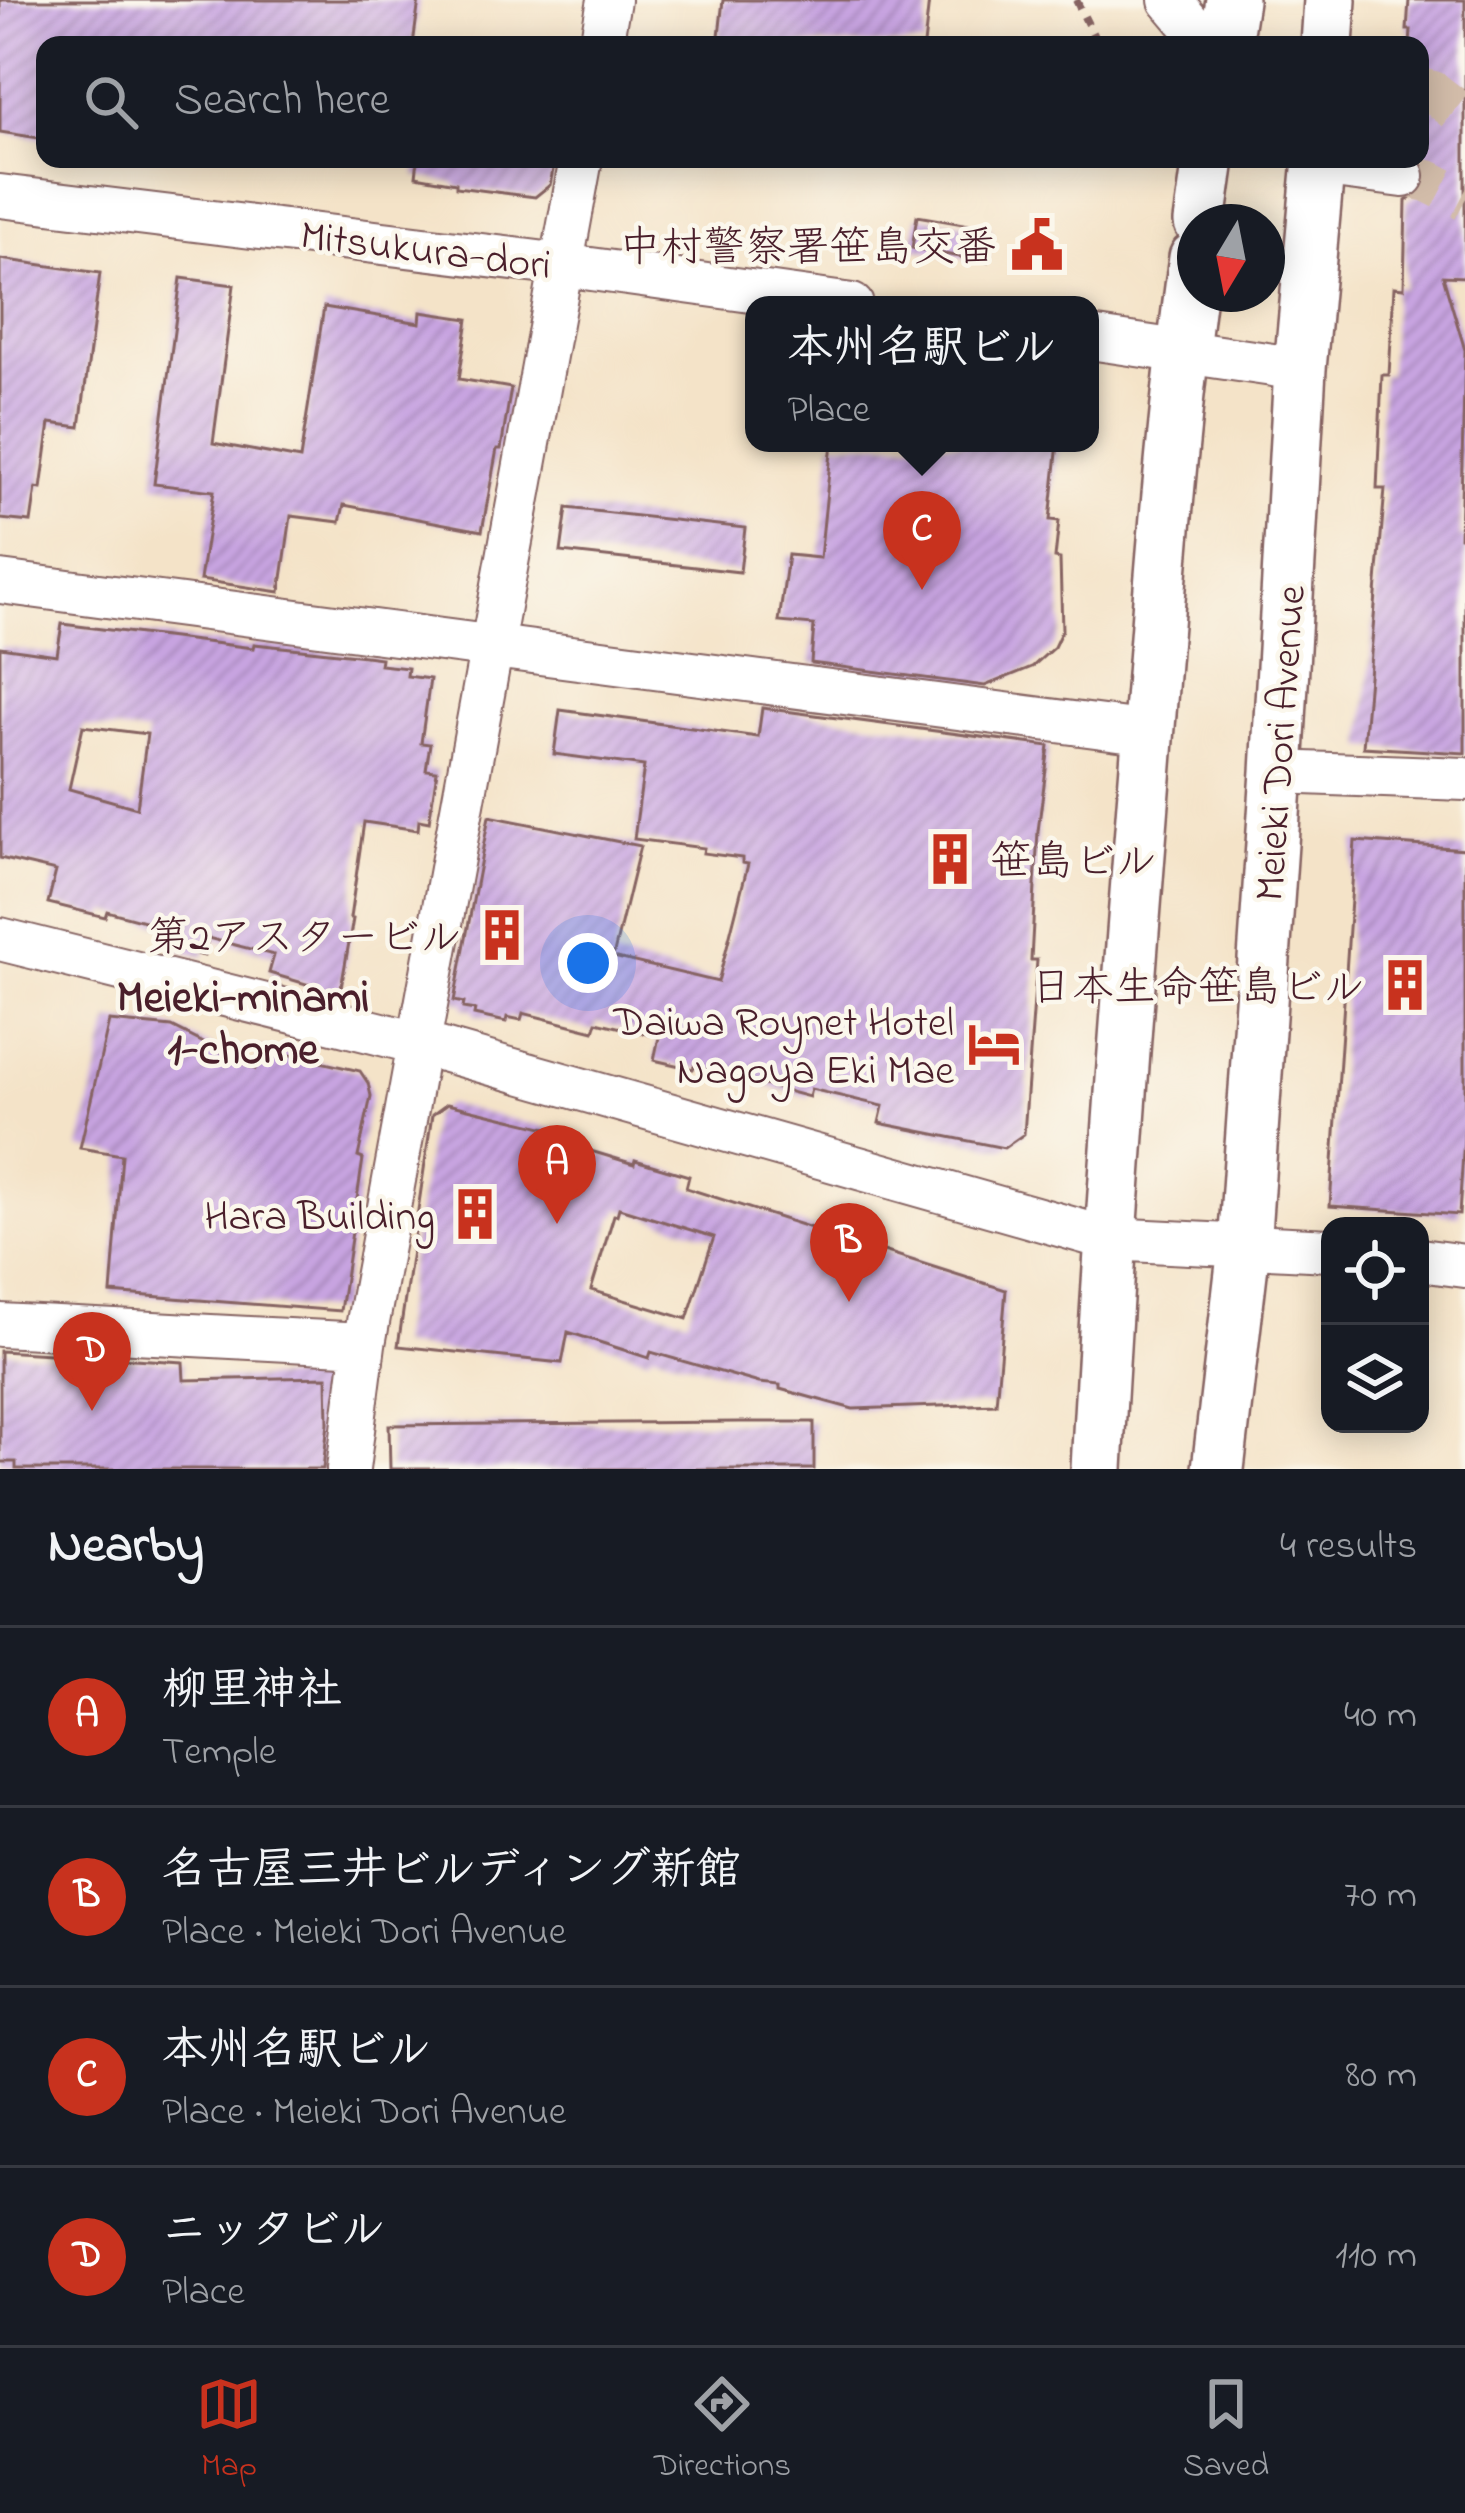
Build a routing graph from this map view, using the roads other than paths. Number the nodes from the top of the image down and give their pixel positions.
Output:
1 (609, 0) edge
2 (1170, 0) edge
3 (1232, 0) edge
4 (603, 36) edge
5 (1200, 36) edge
6 (1226, 36) edge
7 (579, 168) edge
8 (1208, 168) edge
9 (1315, 168) edge
10 (1357, 168) edge
11 (1403, 176) tunnel mouth
12 (0, 196) edge
13 (1203, 204) edge
14 (562, 265) junction
15 (786, 296) edge
16 (1187, 312) edge
17 (1099, 339) edge
18 (1182, 350) junction
19 (1300, 369) junction
20 (0, 582) edge
21 (492, 647) junction
22 (1149, 733) junction
23 (1277, 772) junction
24 (1465, 778) edge
25 (0, 939) edge
26 (418, 1043) junction
27 (1109, 1239) junction
28 (1244, 1247) junction
29 (1321, 1250) edge
30 (1429, 1262) edge
31 (1465, 1266) edge
32 (0, 1325) edge
33 (364, 1344) junction
34 (348, 1469) edge
35 (1096, 1469) edge
36 (1217, 1469) edge

1 - 4 street
2 - 5 street
3 - 6 main road
7 - 14 street
8 - 13 main road
9 - 19 main road, Meieki Dori Avenue
10 - 11 street
12 - 14 street, Mitsukura-dori
14 - 15 street, Mitsukura-dori
14 - 21 street
16 - 18 main road
17 - 18 street
18 - 19 street
18 - 22 main road
19 - 23 main road, Meieki Dori Avenue
20 - 21 street
21 - 22 street
21 - 26 street
22 - 27 main road
23 - 24 street
23 - 28 main road, Meieki Dori Avenue
25 - 26 street
26 - 27 street
26 - 33 street
27 - 28 street
27 - 35 main road
28 - 29 street
28 - 36 main road, Meieki Dori Avenue
30 - 31 street
32 - 33 street
33 - 34 street

